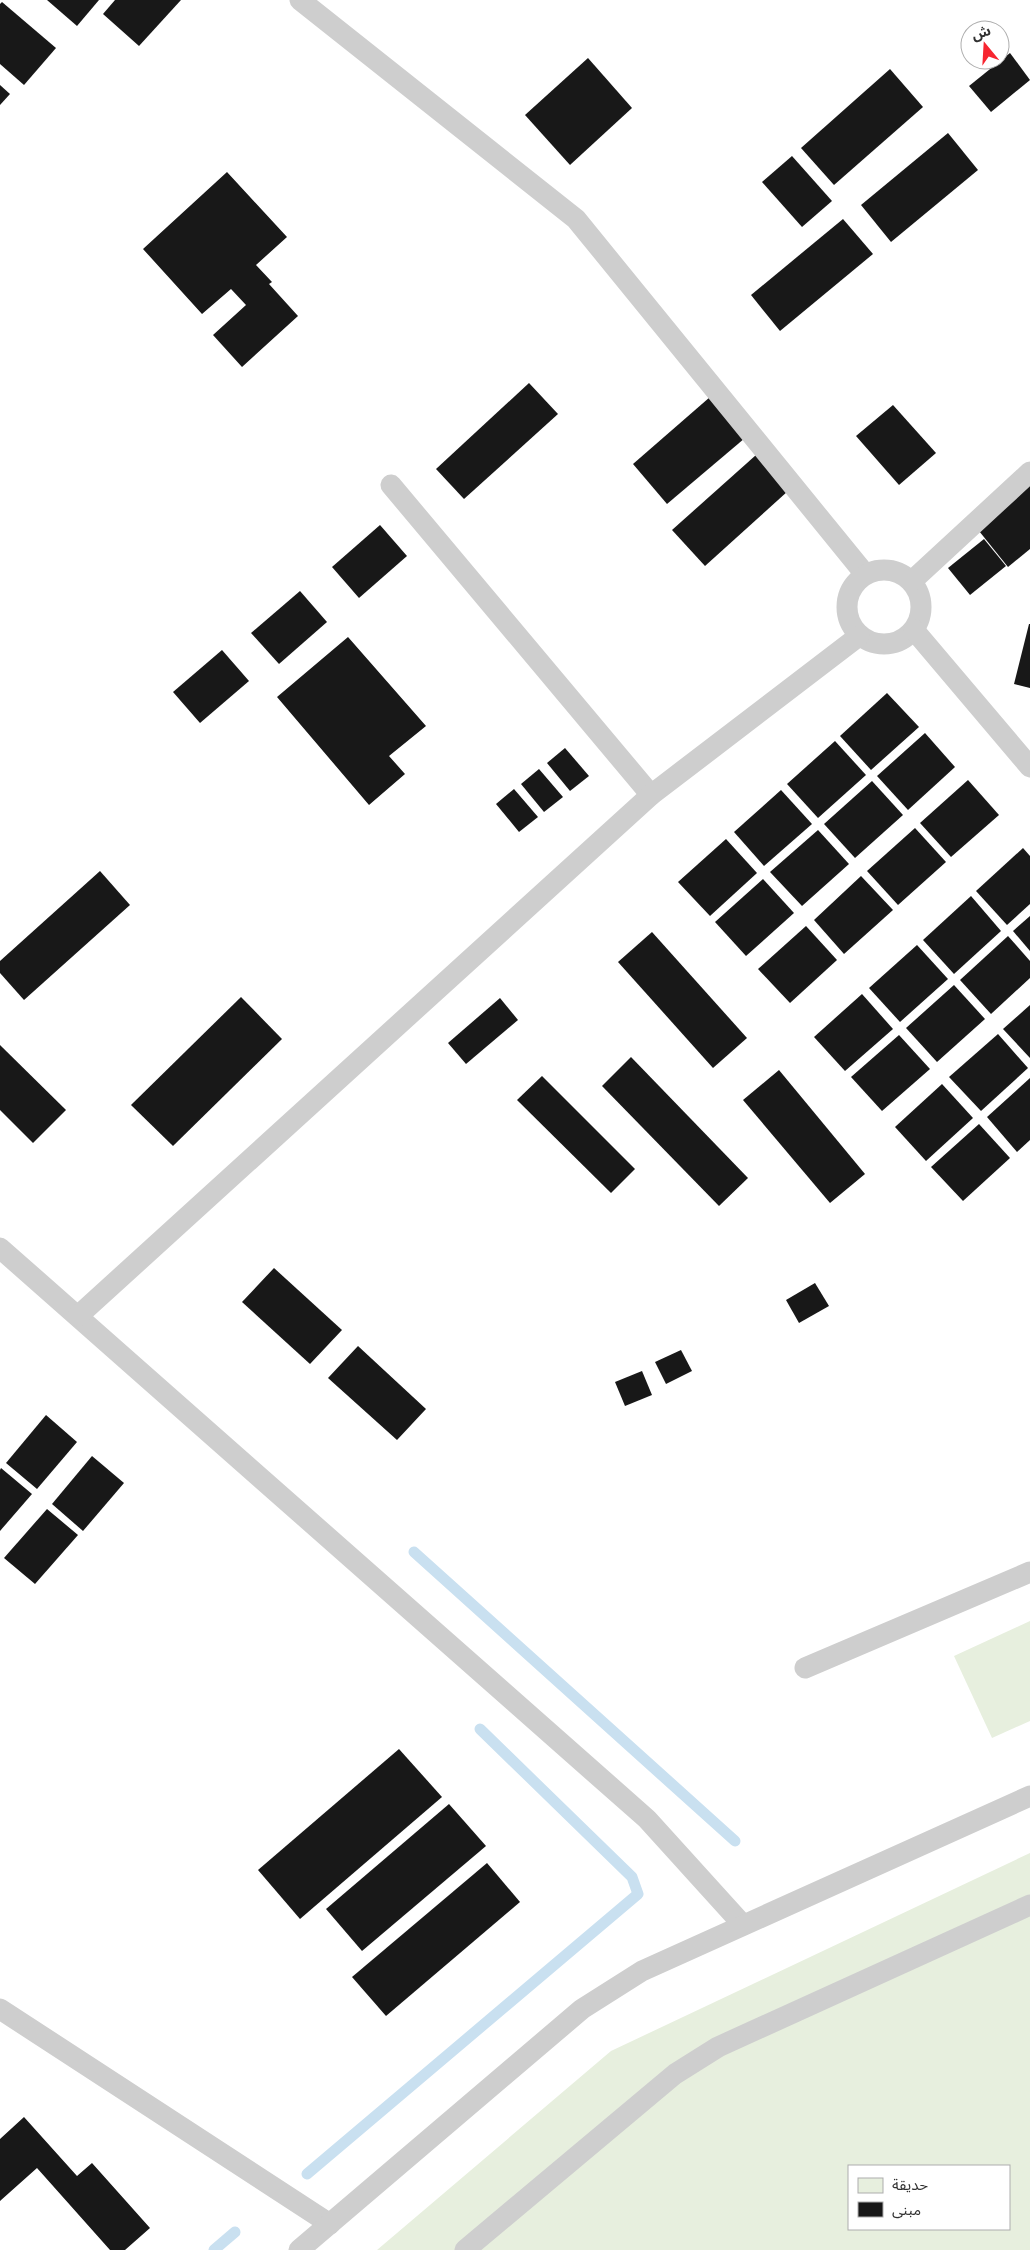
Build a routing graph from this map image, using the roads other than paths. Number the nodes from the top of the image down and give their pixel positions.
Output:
1 (300, 0) edge
2 (1030, 472) edge
3 (391, 485) dead end
4 (865, 574) junction
5 (912, 581) junction
6 (914, 630) junction
7 (859, 636) junction
8 (1030, 767) edge
9 (652, 795) junction
10 (0, 1248) edge
11 (78, 1316) junction
12 (1030, 1572) edge
13 (805, 1668) dead end
14 (1030, 1796) edge
15 (1030, 1905) edge
16 (744, 1925) junction
17 (0, 2009) edge
18 (330, 2224) junction
19 (300, 2250) edge
20 (465, 2250) edge

1 - 4 lane
2 - 5 lane
3 - 9 lane
4 - 5 lane
4 - 7 lane
5 - 6 lane
6 - 7 lane
6 - 8 lane
7 - 9 lane
9 - 11 lane
10 - 11 lane
11 - 16 lane
12 - 13 lane
14 - 16 lane
15 - 20 lane
16 - 18 lane
17 - 18 lane
18 - 19 lane

